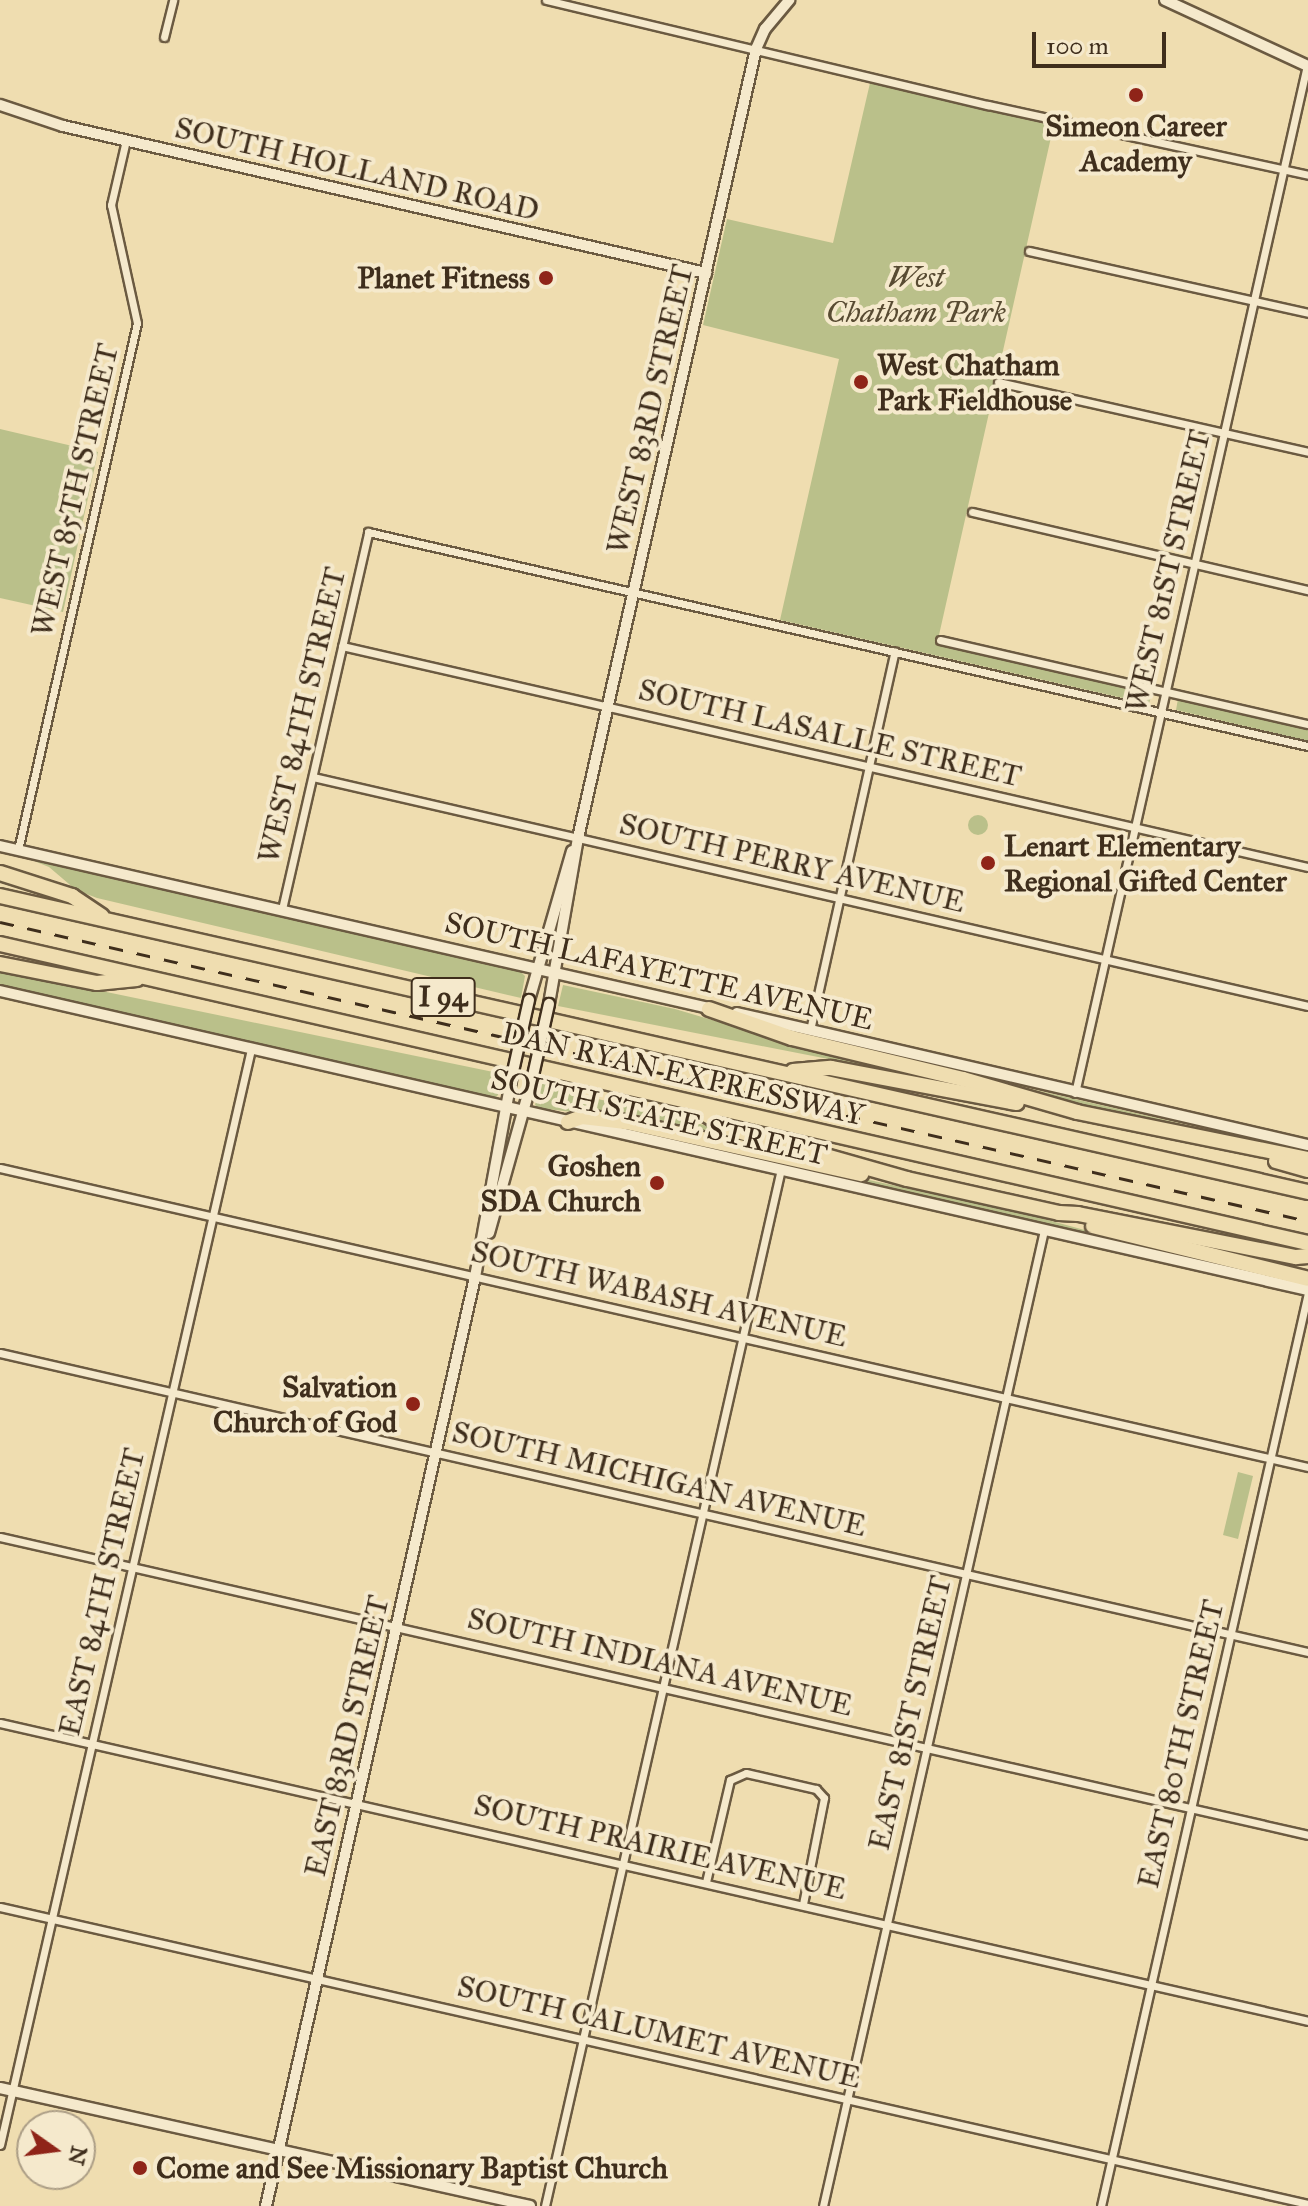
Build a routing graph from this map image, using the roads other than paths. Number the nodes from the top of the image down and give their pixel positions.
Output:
1 (173, 0) edge
2 (546, 0) edge
3 (789, 0) edge
4 (1165, 0) edge
5 (164, 37) dead end
6 (756, 49) junction
7 (1308, 64) edge
8 (0, 105) edge
9 (126, 140) junction
10 (1284, 170) junction
11 (1308, 175) edge
12 (1029, 251) dead end
13 (706, 273) junction
14 (1254, 301) junction
15 (1308, 313) edge
16 (998, 382) dead end
17 (1224, 432) junction
18 (1308, 452) edge
19 (972, 512) dead end
20 (1194, 564) junction
21 (1308, 590) edge
22 (634, 592) junction
23 (940, 640) dead end
24 (342, 646) junction
25 (895, 651) junction
26 (1165, 691) junction
27 (608, 706) junction
28 (1161, 712) junction
29 (1308, 724) edge
30 (1308, 746) edge
31 (870, 766) junction
32 (313, 777) junction
33 (1135, 827) junction
34 (578, 838) junction
35 (0, 846) edge
36 (18, 850) junction
37 (1308, 867) edge
38 (0, 873) edge
39 (0, 896) edge
40 (840, 898) junction
41 (282, 909) junction
42 (109, 921) junction
43 (0, 944) edge
44 (1105, 959) junction
45 (0, 964) edge
46 (538, 967) junction
47 (557, 971) junction
48 (152, 978) junction
49 (0, 991) edge
50 (1308, 1006) edge
51 (709, 1009) junction
52 (810, 1030) junction
53 (251, 1049) junction
54 (777, 1072) junction
55 (1075, 1093) junction
56 (687, 1102) junction
57 (505, 1107) junction
58 (525, 1112) junction
59 (1077, 1112) junction
60 (568, 1122) junction
61 (1222, 1144) junction
62 (1308, 1145) edge
63 (1308, 1159) edge
64 (0, 1168) edge
65 (781, 1169) junction
66 (1308, 1170) edge
67 (907, 1179) junction
68 (1308, 1192) edge
69 (1059, 1213) junction
70 (212, 1217) junction
71 (1044, 1230) junction
72 (1308, 1243) edge
73 (1308, 1256) edge
74 (475, 1277) junction
75 (1308, 1279) edge
76 (1308, 1291) edge
77 (742, 1338) junction
78 (0, 1353) edge
79 (172, 1392) junction
80 (1006, 1398) junction
81 (436, 1452) junction
82 (1271, 1458) junction
83 (1308, 1467) edge
84 (702, 1513) junction
85 (0, 1537) edge
86 (132, 1567) junction
87 (967, 1574) junction
88 (396, 1627) junction
89 (1231, 1634) junction
90 (1308, 1652) edge
91 (663, 1687) junction
92 (0, 1723) edge
93 (92, 1744) junction
94 (926, 1748) junction
95 (357, 1803) junction
96 (1191, 1808) junction
97 (1308, 1835) edge
98 (623, 1862) junction
99 (706, 1882) junction
100 (803, 1904) junction
101 (0, 1907) edge
102 (52, 1919) junction
103 (887, 1924) junction
104 (317, 1979) junction
105 (1152, 1985) junction
106 (1308, 2021) edge
107 (583, 2038) junction
108 (0, 2088) edge
109 (12, 2091) junction
110 (847, 2099) junction
111 (0, 2145) edge
112 (278, 2151) junction
113 (1112, 2159) junction
114 (1308, 2204) edge
115 (266, 2206) edge
116 (530, 2206) edge
117 (545, 2206) edge
118 (823, 2206) edge
119 (1101, 2206) edge

1 - 5 street
2 - 6 street
3 - 6 street, WEST 83RD STREET
4 - 7 street
6 - 10 street
6 - 13 street, WEST 83RD STREET
7 - 10 street, WEST 81ST STREET
8 - 9 street, SOUTH HOLLAND ROAD
9 - 13 street, SOUTH HOLLAND ROAD
9 - 36 street, WEST 85TH STREET
10 - 11 street
10 - 14 street, WEST 81ST STREET
12 - 14 street
13 - 22 street, WEST 83RD STREET
14 - 15 street
14 - 17 street, WEST 81ST STREET
16 - 17 street
17 - 18 street
17 - 20 street, WEST 81ST STREET
19 - 20 street
20 - 21 street
20 - 26 street, WEST 81ST STREET
22 - 24 street, WEST 84TH STREET
22 - 25 street
22 - 27 street, WEST 83RD STREET
23 - 26 street
24 - 27 street, SOUTH LASALLE STREET
24 - 32 street, WEST 84TH STREET
25 - 28 street
25 - 31 street
26 - 28 street, WEST 81ST STREET
26 - 29 street
27 - 31 street, SOUTH LASALLE STREET
27 - 34 street, WEST 83RD STREET
28 - 30 street
28 - 33 street, WEST 81ST STREET
31 - 33 street, SOUTH LASALLE STREET
31 - 40 street
32 - 34 street, SOUTH PERRY AVENUE
32 - 41 street, WEST 84TH STREET
33 - 37 street, SOUTH LASALLE STREET
33 - 44 street, WEST 81ST STREET
34 - 40 street, SOUTH PERRY AVENUE
34 - 46 street, WEST 83RD STREET
34 - 47 street, WEST 83RD STREET
35 - 36 street, SOUTH LAFAYETTE AVENUE
36 - 41 street, SOUTH LAFAYETTE AVENUE
38 - 42 highway
39 - 42 highway, DAN RYAN EXPRESSWAY / I 94
40 - 44 street, SOUTH PERRY AVENUE
40 - 52 street
41 - 46 street, SOUTH LAFAYETTE AVENUE
42 - 54 highway, DAN RYAN EXPRESSWAY / I 94
43 - 48 highway, DAN RYAN EXPRESSWAY / I 94
44 - 50 street, SOUTH PERRY AVENUE
44 - 55 street, WEST 81ST STREET
45 - 48 highway
46 - 47 street, SOUTH LAFAYETTE AVENUE
46 - 57 street, WEST 83RD STREET, bridge
47 - 51 street, SOUTH LAFAYETTE AVENUE
47 - 58 street, WEST 83RD STREET, bridge
48 - 56 highway, DAN RYAN EXPRESSWAY / I 94
49 - 53 street, SOUTH STATE STREET
51 - 52 street, SOUTH LAFAYETTE AVENUE
51 - 59 highway
52 - 55 street, SOUTH LAFAYETTE AVENUE
53 - 57 street, SOUTH STATE STREET
53 - 70 street, EAST 84TH STREET
54 - 59 highway
54 - 68 highway, DAN RYAN EXPRESSWAY / I 94
55 - 62 street, SOUTH LAFAYETTE AVENUE
56 - 67 highway
56 - 72 highway, DAN RYAN EXPRESSWAY / I 94
57 - 58 street, SOUTH STATE STREET
57 - 74 street, EAST 83RD STREET
58 - 60 street, SOUTH STATE STREET
58 - 74 street, EAST 83RD STREET
59 - 61 highway
60 - 65 street, SOUTH STATE STREET
60 - 67 highway
61 - 63 highway
61 - 66 highway
64 - 70 street, SOUTH WABASH AVENUE
65 - 71 street, SOUTH STATE STREET
65 - 77 street
67 - 69 highway
69 - 73 highway
69 - 75 highway
70 - 74 street, SOUTH WABASH AVENUE
70 - 79 street, EAST 84TH STREET
71 - 76 street, SOUTH STATE STREET
71 - 80 street, EAST 81ST STREET
74 - 77 street, SOUTH WABASH AVENUE
74 - 81 street, EAST 83RD STREET
76 - 82 street, EAST 80TH STREET
77 - 80 street, SOUTH WABASH AVENUE
77 - 84 street
78 - 79 street, SOUTH MICHIGAN AVENUE
79 - 81 street, SOUTH MICHIGAN AVENUE
79 - 86 street, EAST 84TH STREET
80 - 82 street, SOUTH WABASH AVENUE
80 - 87 street, EAST 81ST STREET
81 - 84 street, SOUTH MICHIGAN AVENUE
81 - 88 street, EAST 83RD STREET
82 - 83 street, SOUTH WABASH AVENUE
82 - 89 street, EAST 80TH STREET
84 - 87 street, SOUTH MICHIGAN AVENUE
84 - 91 street
85 - 86 street, SOUTH INDIANA AVENUE
86 - 88 street, SOUTH INDIANA AVENUE
86 - 93 street, EAST 84TH STREET
87 - 89 street, SOUTH MICHIGAN AVENUE
87 - 94 street, EAST 81ST STREET
88 - 91 street, SOUTH INDIANA AVENUE
88 - 95 street, EAST 83RD STREET
89 - 90 street, SOUTH MICHIGAN AVENUE
89 - 96 street, EAST 80TH STREET
91 - 94 street, SOUTH INDIANA AVENUE
91 - 98 street
92 - 93 street, SOUTH PRAIRIE AVENUE
93 - 95 street, SOUTH PRAIRIE AVENUE
93 - 102 street, EAST 84TH STREET
94 - 96 street, SOUTH INDIANA AVENUE
94 - 103 street, EAST 81ST STREET
95 - 98 street, SOUTH PRAIRIE AVENUE
95 - 104 street, EAST 83RD STREET
96 - 97 street, SOUTH INDIANA AVENUE
96 - 105 street, EAST 80TH STREET
98 - 99 street, SOUTH PRAIRIE AVENUE
98 - 107 street
99 - 100 street, SOUTH PRAIRIE AVENUE
99 - 100 street
100 - 103 street, SOUTH PRAIRIE AVENUE
101 - 102 street, SOUTH CALUMET AVENUE
102 - 104 street, SOUTH CALUMET AVENUE
102 - 109 street, EAST 84TH STREET
103 - 105 street, SOUTH PRAIRIE AVENUE
103 - 110 street, EAST 81ST STREET
104 - 107 street, SOUTH CALUMET AVENUE
104 - 112 street, EAST 83RD STREET
105 - 106 street, SOUTH PRAIRIE AVENUE
105 - 113 street, EAST 80TH STREET
107 - 110 street, SOUTH CALUMET AVENUE
107 - 117 street
108 - 109 street
109 - 111 street, EAST 84TH STREET
109 - 112 street
110 - 113 street, SOUTH CALUMET AVENUE
110 - 118 street, EAST 81ST STREET
112 - 115 street, EAST 83RD STREET
112 - 116 street
113 - 114 street, SOUTH CALUMET AVENUE
113 - 119 street, EAST 80TH STREET

